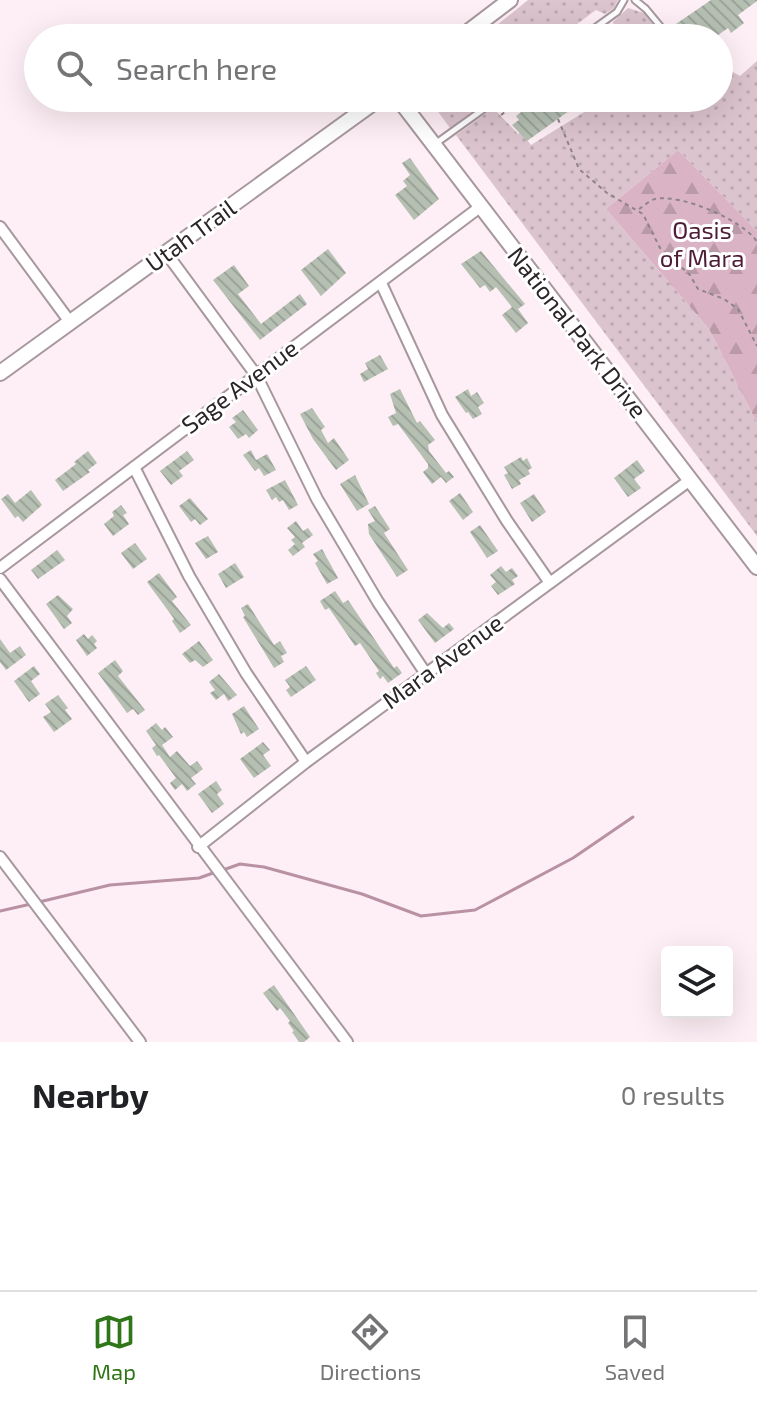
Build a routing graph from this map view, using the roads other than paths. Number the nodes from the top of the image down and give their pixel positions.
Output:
1 (624, 0) edge
2 (635, 0) edge
3 (501, 3) edge
4 (476, 24) edge
5 (600, 24) edge
6 (658, 24) edge
7 (361, 112) edge
8 (409, 112) edge
9 (480, 112) edge
10 (434, 145) junction
11 (480, 207) junction
12 (0, 227) edge
13 (167, 254) junction
14 (381, 283) junction
15 (70, 322) junction
16 (0, 373) edge
17 (256, 375) junction
18 (134, 467) junction
19 (690, 480) junction
20 (757, 567) edge
21 (0, 568) edge
22 (0, 579) edge
23 (550, 583) junction
24 (426, 674) junction
25 (306, 762) junction
26 (198, 847) junction
27 (0, 857) edge
28 (140, 1042) edge
29 (347, 1042) edge

1 - 5 lane
2 - 6 lane
3 - 4 street
7 - 13 street, Utah Trail
8 - 10 street, National Park Drive
9 - 10 lane
10 - 11 street, National Park Drive
11 - 14 street, Sage Avenue
11 - 19 street, National Park Drive
12 - 15 street
13 - 15 street, Utah Trail
13 - 17 street
14 - 17 street, Sage Avenue
14 - 23 street
15 - 16 street, Utah Trail
17 - 18 street, Sage Avenue
17 - 24 street
18 - 21 street, Sage Avenue
18 - 25 street
19 - 20 street, National Park Drive
19 - 23 street, Mara Avenue
22 - 26 street
23 - 24 street, Mara Avenue
24 - 25 street, Mara Avenue
25 - 26 street, Mara Avenue
26 - 29 street
27 - 28 street

